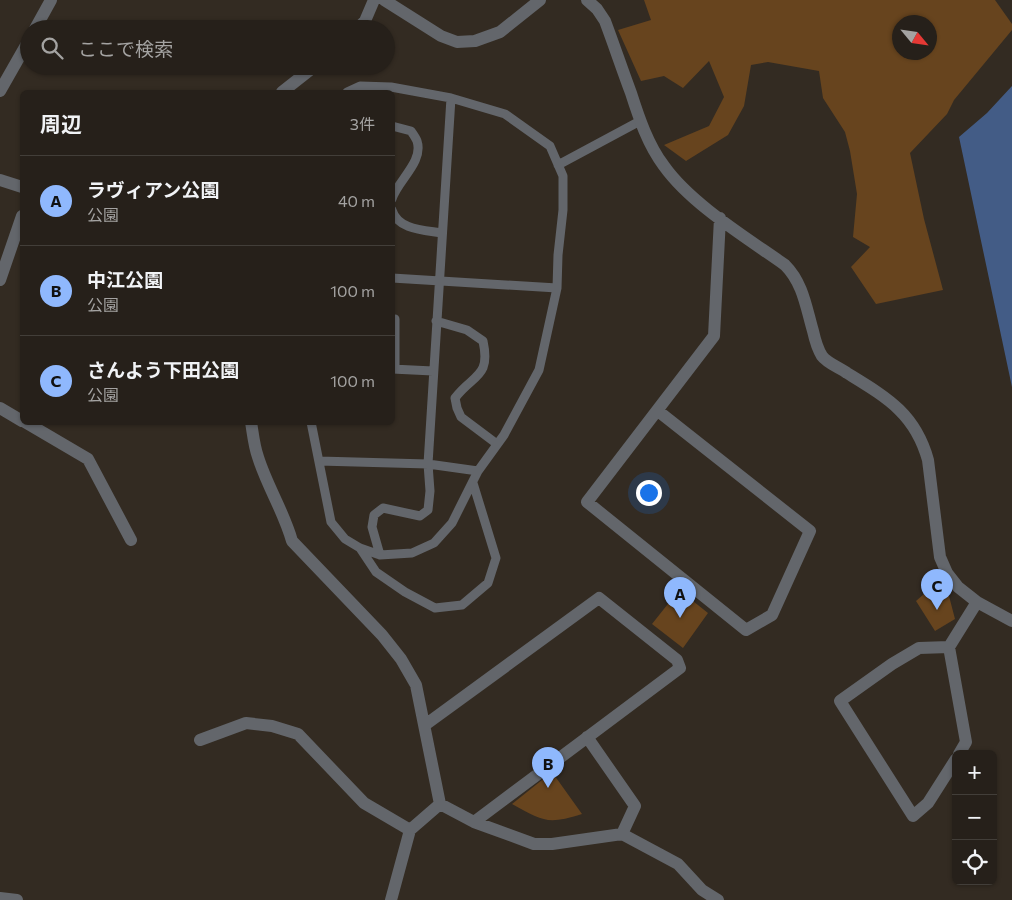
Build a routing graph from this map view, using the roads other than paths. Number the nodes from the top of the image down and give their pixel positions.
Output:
1 (51, 0) edge
2 (374, 0) edge
3 (384, 0) edge
4 (540, 0) edge
5 (587, 0) edge
6 (40, 20) edge
7 (365, 20) edge
8 (20, 56) edge
9 (304, 75) edge
10 (370, 89) edge
11 (285, 90) edge
12 (351, 90) edge
13 (0, 91) edge
14 (451, 98) junction
15 (640, 121) junction
16 (395, 127) edge
17 (558, 165) junction
18 (0, 180) edge
19 (20, 186) edge
20 (395, 192) edge
21 (395, 217) edge
22 (720, 218) junction
23 (20, 222) edge
24 (442, 232) junction
25 (395, 278) edge
26 (0, 280) edge
27 (439, 281) junction
28 (557, 288) junction
29 (436, 321) junction
30 (395, 369) edge
31 (434, 372) junction
32 (0, 408) edge
33 (658, 411) junction
34 (20, 420) edge
35 (29, 425) edge
36 (252, 425) edge
37 (312, 425) edge
38 (497, 444) junction
39 (319, 461) junction
40 (428, 464) junction
41 (478, 471) junction
42 (473, 483) junction
43 (131, 540) dead end
44 (360, 548) junction
45 (380, 555) junction
46 (977, 602) junction
47 (1012, 621) edge
48 (948, 647) junction
49 (425, 725) junction
50 (587, 737) junction
51 (200, 740) dead end
52 (961, 750) edge
53 (952, 765) edge
54 (440, 804) junction
55 (474, 822) junction
56 (410, 830) junction
57 (622, 834) junction
58 (0, 898) edge
59 (16, 900) edge
60 (391, 900) edge
61 (718, 900) edge

1 - 6 street
2 - 7 street
3 - 4 street
5 - 15 street
8 - 13 street
9 - 11 street
10 - 12 lane
10 - 14 lane
14 - 17 lane
14 - 24 lane
15 - 17 lane
15 - 22 street
16 - 20 lane
17 - 28 lane
18 - 19 street
21 - 24 lane
22 - 33 street
22 - 46 street
23 - 26 street
24 - 27 lane
25 - 27 lane
27 - 28 lane
27 - 29 lane
28 - 38 lane
29 - 31 lane
29 - 38 lane
30 - 31 lane
31 - 40 lane
32 - 34 street
33 - 33 street
35 - 43 street
36 - 49 street
37 - 39 lane
38 - 41 lane
39 - 40 lane
39 - 44 lane
40 - 41 lane
40 - 45 lane
41 - 42 lane
42 - 44 lane
42 - 45 lane
44 - 45 lane
46 - 47 street
46 - 48 street
48 - 52 street
48 - 53 street
49 - 50 street
49 - 54 street
50 - 55 street
50 - 57 street
51 - 56 street
54 - 55 street
54 - 56 street
55 - 57 street
56 - 60 street
57 - 61 street
58 - 59 street

